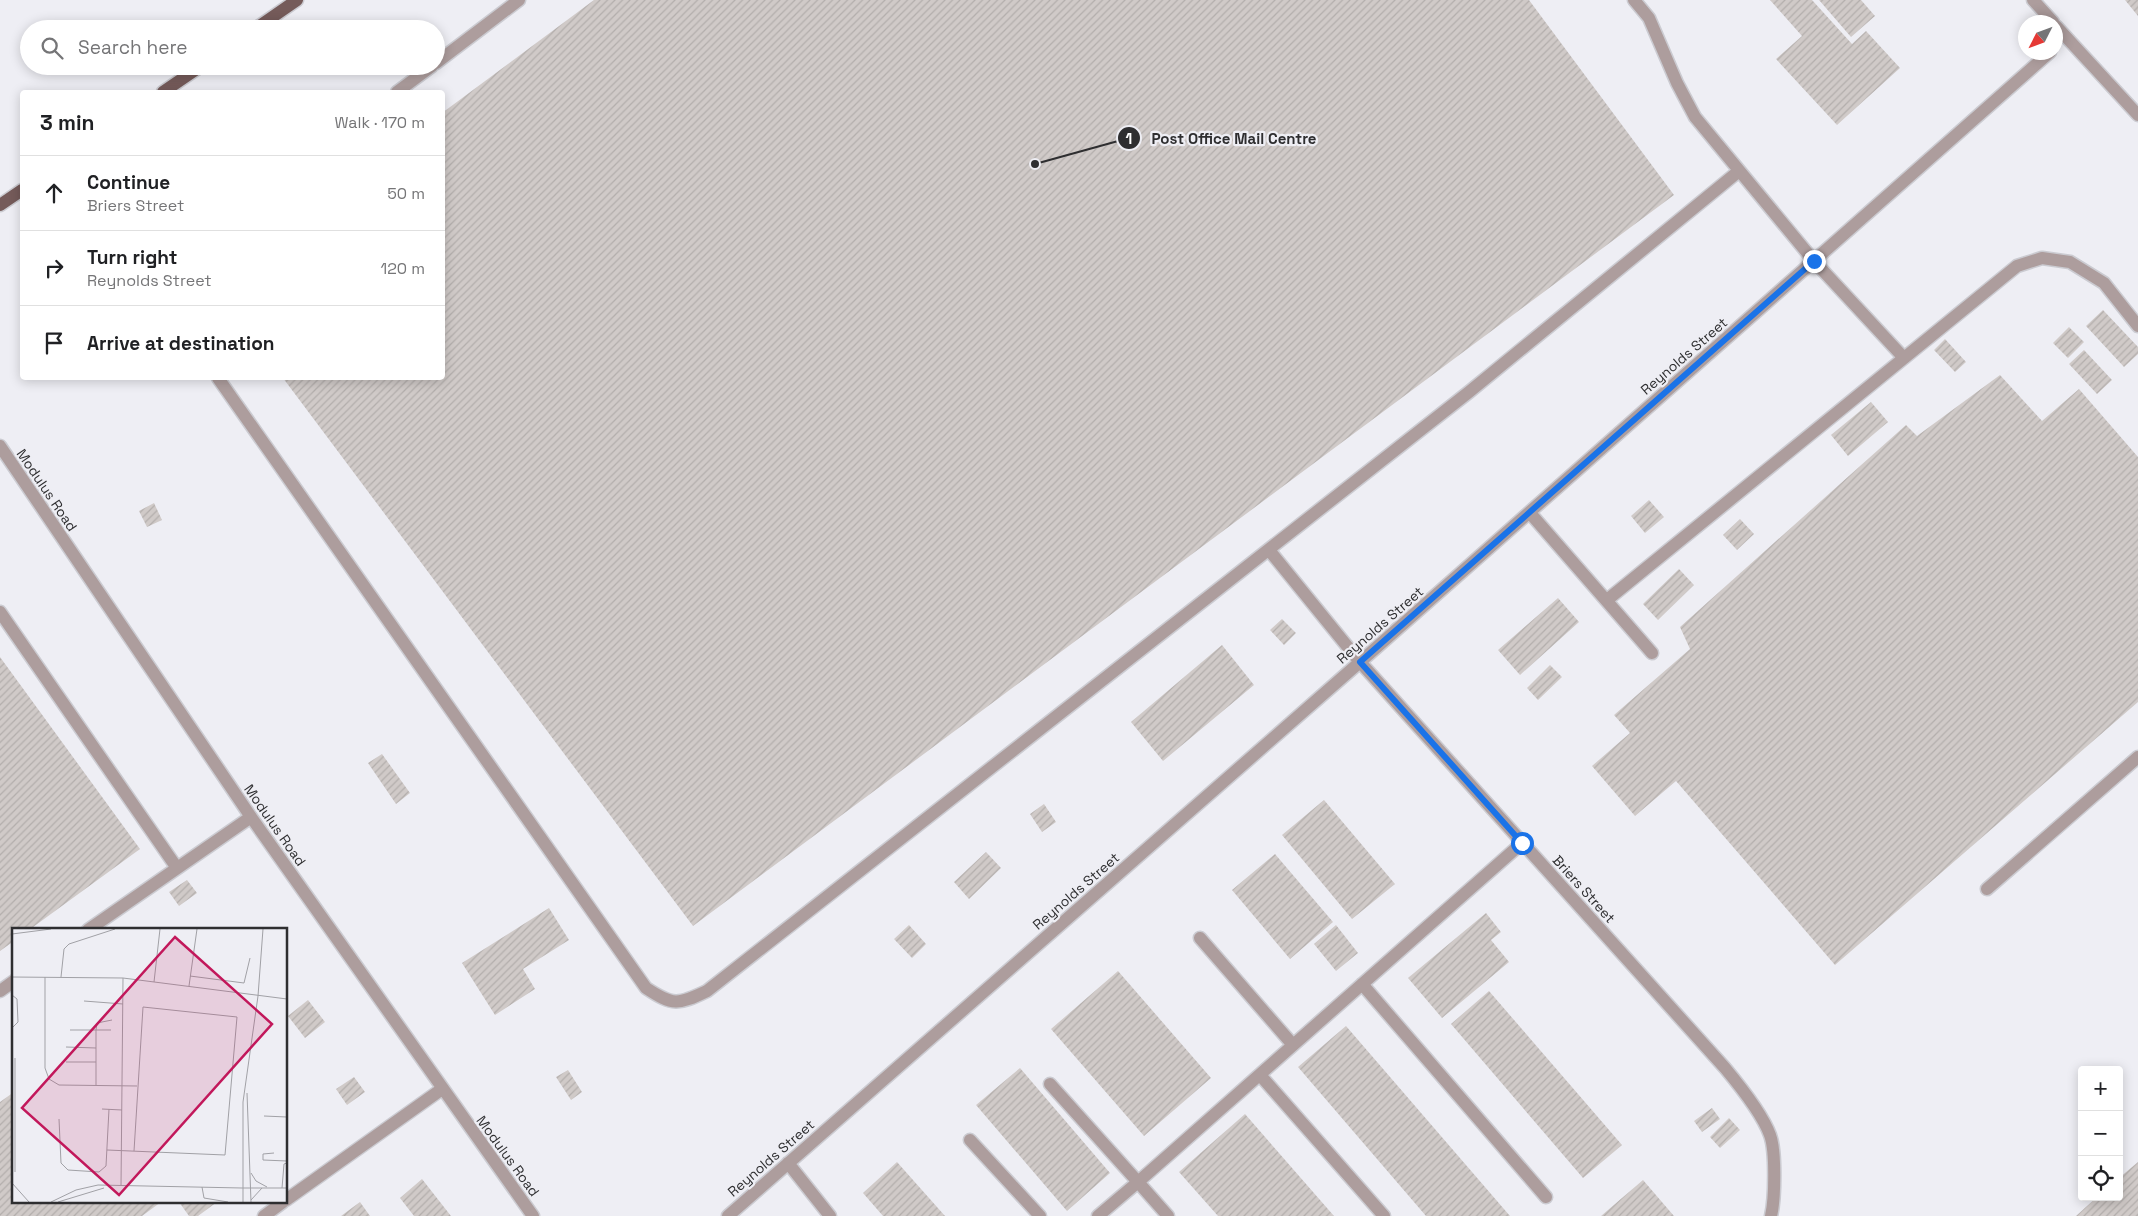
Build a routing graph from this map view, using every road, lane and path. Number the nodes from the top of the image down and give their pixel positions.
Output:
1 (297, 0) edge
2 (520, 0) edge
3 (1634, 0) edge
4 (2033, 0) edge
5 (2047, 15) edge
6 (269, 20) edge
7 (2063, 34) edge
8 (2066, 38) junction
9 (2063, 41) edge
10 (445, 56) edge
11 (2041, 60) edge
12 (188, 75) edge
13 (420, 75) edge
14 (167, 90) edge
15 (400, 90) edge
16 (2138, 115) edge
17 (1739, 171) junction
18 (20, 191) edge
19 (0, 205) edge
20 (1814, 261) junction
21 (2138, 326) edge
22 (1904, 358) junction
23 (219, 380) edge
24 (0, 446) edge
25 (1530, 513) junction
26 (1269, 550) junction
27 (1607, 600) junction
28 (0, 612) edge
29 (1652, 653) dead end
30 (1360, 662) junction
31 (2138, 757) edge
32 (251, 817) junction
33 (1522, 843) junction
34 (177, 868) junction
35 (1987, 889) dead end
36 (91, 928) edge
37 (1200, 938) dead end
38 (12, 982) edge
39 (1362, 984) junction
40 (0, 991) edge
41 (1293, 1045) junction
42 (1260, 1075) junction
43 (1050, 1084) dead end
44 (442, 1089) junction
45 (970, 1140) dead end
46 (788, 1163) junction
47 (1138, 1182) junction
48 (1546, 1197) dead end
49 (288, 1199) edge
50 (280, 1204) edge
51 (264, 1216) edge
52 (533, 1216) edge
53 (728, 1216) edge
54 (830, 1216) edge
55 (1040, 1216) edge
56 (1098, 1216) edge
57 (1168, 1216) edge
58 (1384, 1216) edge
59 (1771, 1216) edge

1 - 6 main road
2 - 10 street
3 - 17 street
4 - 5 street
7 - 8 street
8 - 9 street
8 - 16 street
11 - 20 street, Reynolds Street
12 - 14 main road
13 - 15 street
17 - 20 street
17 - 26 street
18 - 19 main road
20 - 22 street
20 - 25 street, Reynolds Street
21 - 22 street
22 - 27 street
23 - 26 street
24 - 32 street, Modulus Road
25 - 27 street
25 - 30 street, Reynolds Street
26 - 30 street, Briers Street
27 - 29 street
28 - 34 street
30 - 33 street, Briers Street
30 - 46 street, Reynolds Street
31 - 35 street
32 - 34 street
32 - 44 street, Modulus Road
33 - 39 street
33 - 59 street, Briers Street
34 - 36 street
37 - 41 street
38 - 40 street
39 - 41 street
39 - 48 street
41 - 42 street
42 - 47 street
42 - 58 street
43 - 47 street
44 - 49 street
44 - 52 street, Modulus Road
45 - 55 street
46 - 53 street, Reynolds Street
46 - 54 street
47 - 56 street
47 - 57 street
50 - 51 street

